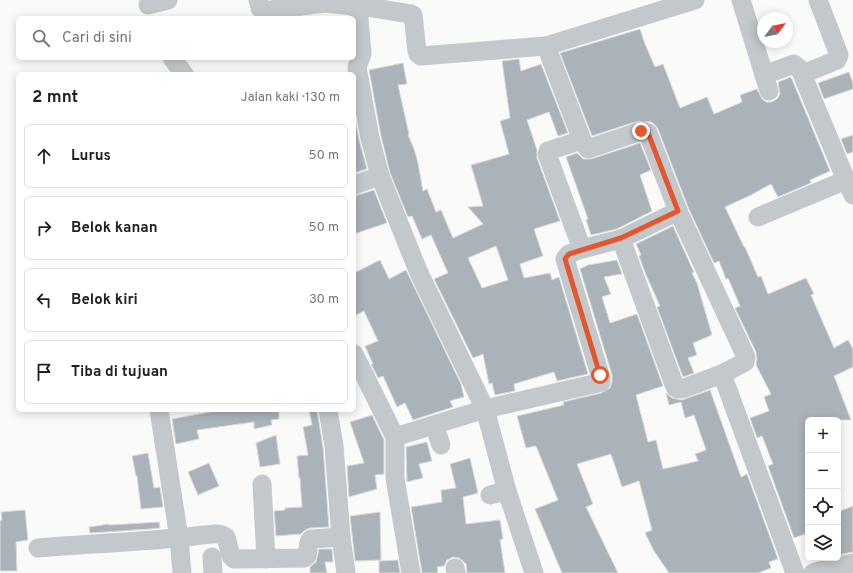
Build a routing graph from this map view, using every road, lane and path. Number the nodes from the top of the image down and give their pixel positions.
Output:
1 (168, 0) edge
2 (258, 0) edge
3 (695, 0) edge
4 (741, 0) edge
5 (818, 0) edge
6 (358, 6) junction
7 (149, 8) edge
8 (546, 46) junction
9 (174, 60) edge
10 (182, 72) edge
11 (802, 74) junction
12 (582, 140) junction
13 (380, 176) junction
14 (356, 184) edge
15 (850, 187) edge
16 (678, 211) junction
17 (758, 216) dead end
18 (621, 238) junction
19 (582, 249) junction
20 (356, 358) edge
21 (722, 374) junction
22 (485, 409) junction
23 (159, 412) edge
24 (328, 412) edge
25 (434, 425) junction
26 (395, 437) junction
27 (441, 445) dead end
28 (262, 484) dead end
29 (341, 537) junction
30 (179, 538) junction
31 (38, 548) dead end
32 (266, 558) junction
33 (853, 563) edge
34 (833, 570) edge
35 (182, 573) edge
36 (346, 573) edge
37 (411, 573) edge
38 (534, 573) edge
39 (795, 573) edge
40 (813, 573) edge

1 - 7 street
2 - 6 street
3 - 8 street
4 - 11 street
5 - 11 street
6 - 8 street
6 - 13 street
8 - 12 street
9 - 10 street
11 - 15 street
12 - 16 street
12 - 19 street
13 - 14 street
13 - 22 street
15 - 17 street
16 - 18 street
16 - 21 street
18 - 19 street
18 - 21 street
19 - 22 street
20 - 26 street
21 - 39 street
22 - 25 street
22 - 38 street
23 - 30 street
24 - 29 street
25 - 26 street
25 - 27 street
26 - 37 street
28 - 32 street
29 - 32 street
29 - 36 street
30 - 31 street
30 - 32 street
30 - 35 street
33 - 34 street
34 - 40 street

